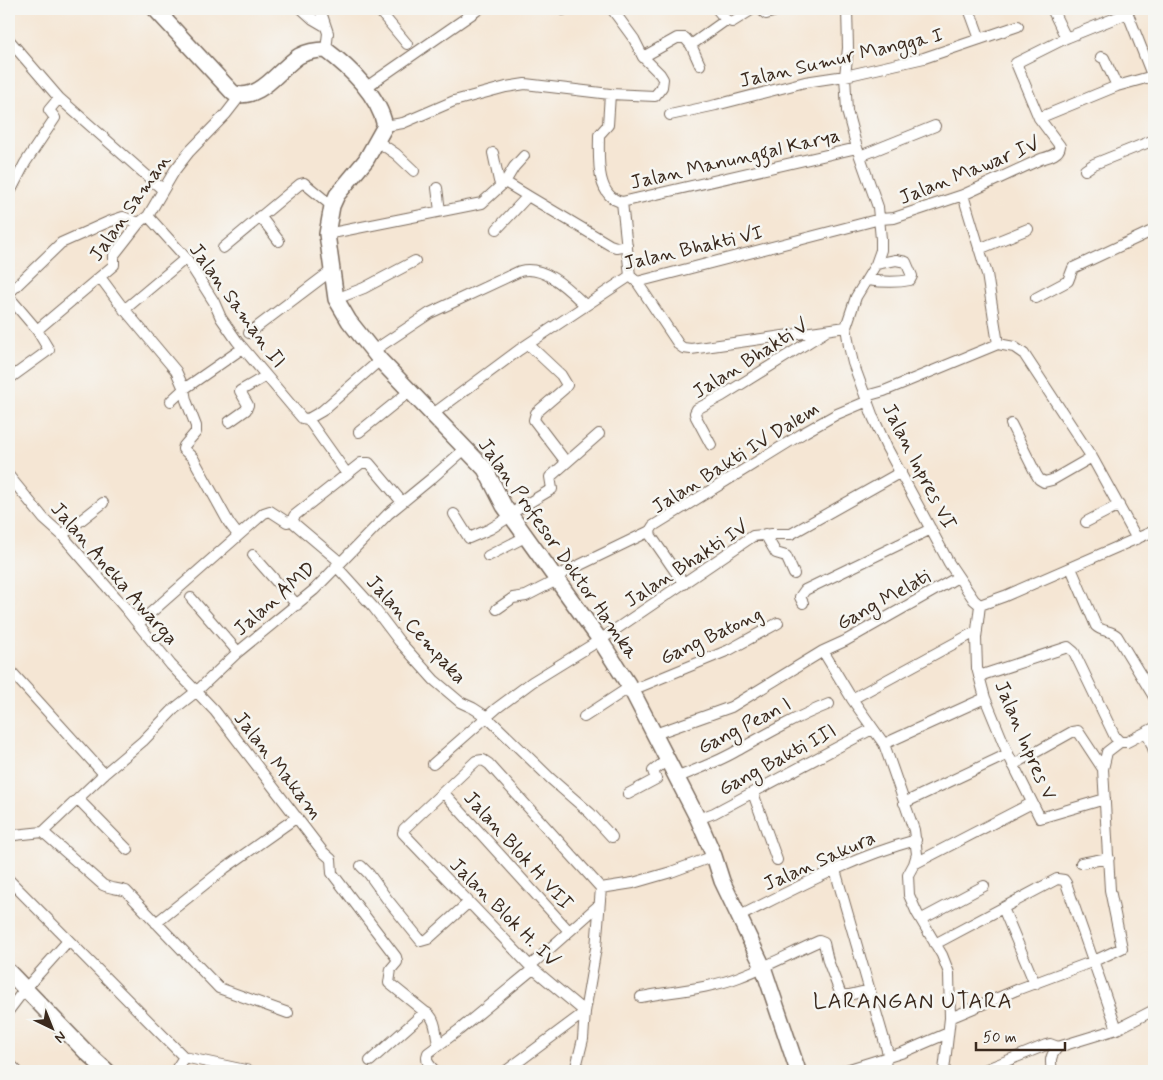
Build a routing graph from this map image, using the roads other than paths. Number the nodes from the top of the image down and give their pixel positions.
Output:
1 (302, 9) edge
2 (320, 9) edge
3 (378, 9) edge
4 (479, 9) edge
5 (612, 9) edge
6 (717, 9) edge
7 (753, 9) edge
8 (760, 9) edge
9 (782, 9) edge
10 (847, 9) edge
11 (970, 9) edge
12 (1052, 9) edge
13 (1127, 11) edge
14 (163, 12) edge
15 (726, 20) junction
16 (325, 26) junction
17 (1018, 26) dead end
18 (1066, 38) junction
19 (980, 39) junction
20 (9, 40) edge
21 (407, 44) dead end
22 (691, 45) junction
23 (326, 50) junction
24 (643, 57) junction
25 (1101, 57) dead end
26 (700, 66) dead end
27 (845, 76) junction
28 (1154, 78) edge
29 (1117, 86) junction
30 (365, 88) junction
31 (610, 94) junction
32 (240, 96) junction
33 (59, 98) junction
34 (670, 115) dead end
35 (1039, 118) junction
36 (385, 126) junction
37 (935, 126) dead end
38 (1154, 140) edge
39 (377, 142) junction
40 (858, 152) junction
41 (493, 153) dead end
42 (524, 156) dead end
43 (1085, 170) dead end
44 (414, 171) dead end
45 (505, 182) junction
46 (437, 188) dead end
47 (163, 190) junction
48 (9, 194) edge
49 (528, 196) junction
50 (963, 196) junction
51 (622, 202) junction
52 (332, 206) junction
53 (440, 211) junction
54 (148, 216) junction
55 (260, 216) junction
56 (880, 220) junction
57 (139, 223) junction
58 (497, 229) dead end
59 (1028, 229) dead end
60 (1154, 230) edge
61 (327, 234) junction
62 (279, 241) dead end
63 (626, 245) junction
64 (223, 248) dead end
65 (979, 249) junction
66 (186, 258) junction
67 (415, 261) dead end
68 (876, 264) junction
69 (331, 272) junction
70 (100, 277) junction
71 (634, 279) junction
72 (867, 280) junction
73 (9, 293) edge
74 (9, 298) edge
75 (1036, 298) dead end
76 (336, 299) junction
77 (585, 305) junction
78 (124, 310) junction
79 (846, 327) junction
80 (37, 330) junction
81 (828, 330) junction
82 (249, 333) dead end
83 (528, 344) junction
84 (998, 344) junction
85 (243, 348) junction
86 (377, 355) junction
87 (266, 376) junction
88 (9, 380) edge
89 (184, 389) junction
90 (410, 391) junction
91 (867, 398) junction
92 (171, 401) dead end
93 (433, 414) junction
94 (304, 418) junction
95 (229, 422) dead end
96 (1011, 424) dead end
97 (359, 432) dead end
98 (599, 434) dead end
99 (711, 444) dead end
100 (466, 448) junction
101 (1092, 458) junction
102 (566, 462) junction
103 (900, 472) junction
104 (347, 474) junction
105 (9, 476) edge
106 (402, 502) junction
107 (104, 503) dead end
108 (1118, 505) junction
109 (454, 514) dead end
110 (510, 515) junction
111 (293, 520) junction
112 (1086, 522) dead end
113 (931, 529) junction
114 (650, 531) junction
115 (1154, 531) edge
116 (764, 534) junction
117 (62, 535) junction
118 (238, 535) junction
119 (525, 537) junction
120 (1137, 539) junction
121 (253, 556) dead end
122 (488, 556) dead end
123 (338, 564) junction
124 (1071, 568) junction
125 (794, 574) dead end
126 (958, 576) junction
127 (556, 578) junction
128 (684, 584) junction
129 (191, 598) dead end
130 (803, 603) dead end
131 (297, 605) junction
132 (980, 605) junction
133 (498, 609) dead end
134 (138, 624) junction
135 (778, 624) dead end
136 (977, 631) junction
137 (600, 640) junction
138 (823, 651) junction
139 (238, 652) junction
140 (11, 674) edge
141 (979, 676) junction
142 (631, 688) junction
143 (197, 691) junction
144 (1154, 697) edge
145 (985, 698) junction
146 (852, 699) junction
147 (829, 704) dead end
148 (487, 716) junction
149 (584, 717) dead end
150 (872, 729) junction
151 (1151, 730) edge
152 (655, 734) junction
153 (1120, 742) junction
154 (884, 744) junction
155 (1154, 751) edge
156 (1008, 754) junction
157 (667, 760) junction
158 (433, 764) dead end
159 (1013, 765) junction
160 (1103, 769) junction
161 (104, 774) junction
162 (676, 778) junction
163 (443, 792) junction
164 (753, 793) junction
165 (628, 794) dead end
166 (78, 799) junction
167 (1105, 799) junction
168 (1032, 802) junction
169 (904, 803) junction
170 (297, 817) junction
171 (698, 819) junction
172 (43, 832) junction
173 (612, 837) dead end
174 (9, 838) edge
175 (916, 840) junction
176 (128, 850) dead end
177 (714, 856) junction
178 (1109, 858) junction
179 (777, 860) dead end
180 (1081, 863) dead end
181 (914, 864) junction
182 (361, 866) dead end
183 (835, 870) junction
184 (9, 880) edge
185 (984, 886) dead end
186 (602, 888) junction
187 (469, 902) junction
188 (599, 905) junction
189 (1003, 908) junction
190 (738, 917) junction
191 (922, 919) junction
192 (156, 923) junction
193 (569, 931) junction
194 (68, 941) junction
195 (935, 944) junction
196 (1094, 961) junction
197 (532, 967) junction
198 (762, 967) junction
199 (19, 982) edge
200 (1035, 984) junction
201 (870, 990) junction
202 (641, 997) dead end
203 (9, 1010) edge
204 (1154, 1010) edge
205 (424, 1012) junction
206 (585, 1012) junction
207 (288, 1013) dead end
208 (950, 1018) junction
209 (1117, 1029) junction
210 (948, 1032) junction
211 (438, 1045) junction
212 (1058, 1047) junction
213 (184, 1057) junction
214 (886, 1057) junction
215 (370, 1061) dead end
216 (9, 1063) edge
217 (17, 1071) edge
218 (107, 1071) edge
219 (175, 1071) edge
220 (250, 1071) edge
221 (435, 1071) edge
222 (506, 1071) edge
223 (575, 1071) edge
224 (798, 1071) edge
225 (843, 1071) edge
226 (888, 1071) edge
227 (944, 1071) edge
228 (982, 1071) edge
229 (1052, 1071) edge

1 - 16 street
2 - 16 street
3 - 21 street
4 - 30 street
5 - 24 street
6 - 15 street
7 - 15 street
8 - 9 street
10 - 27 street, Jalan Inpres VI
11 - 19 street
12 - 18 street
13 - 18 street
13 - 28 street
14 - 32 street
15 - 22 street
16 - 23 street
17 - 19 street, Jalan Sumur Mangga I
18 - 35 street
19 - 27 street, Jalan Sumur Mangga I
20 - 33 street
22 - 24 street
22 - 26 street
23 - 30 street
23 - 32 street
24 - 31 street
25 - 29 street
27 - 34 street, Jalan Sumur Mangga I
27 - 40 street, Jalan Inpres VI
28 - 29 street, Jalan Mawar IV
29 - 35 street, Jalan Mawar IV
30 - 36 street
31 - 36 street
31 - 51 street, Jalan Manunggal Karya
32 - 47 street, Jalan Saman
33 - 47 street
33 - 48 street
35 - 50 street, Jalan Mawar IV
36 - 39 street, Jalan Profesor Doktor Hamka
37 - 40 street, Jalan Manunggal Karya
38 - 43 street
39 - 44 street
39 - 52 street, Jalan Profesor Doktor Hamka
40 - 51 street, Jalan Manunggal Karya
40 - 56 street, Jalan Inpres VI
41 - 45 street
42 - 45 street
45 - 49 street
45 - 53 street
46 - 53 street
47 - 54 street, Jalan Saman
49 - 58 street
49 - 63 street
50 - 56 street, Jalan Mawar IV
50 - 65 street
51 - 63 street
52 - 55 street
52 - 61 street, Jalan Profesor Doktor Hamka
53 - 61 street
54 - 57 street, Jalan Saman
54 - 66 street, Jalan Saman II
55 - 62 street
55 - 64 street
56 - 68 street, Jalan Inpres VI
56 - 71 street, Jalan Bhakti VI
57 - 70 street, Jalan Saman
57 - 73 street
59 - 65 street
60 - 75 street
61 - 69 street, Jalan Profesor Doktor Hamka
63 - 71 street
65 - 84 street
66 - 78 street
66 - 85 street, Jalan Saman II
67 - 76 street
68 - 72 street, Jalan Inpres VI
68 - 72 street
69 - 76 street, Jalan Profesor Doktor Hamka
69 - 82 street
70 - 78 street
70 - 80 street, Jalan Saman
71 - 77 street, Jalan Bhakti VI
71 - 81 street
72 - 79 street, Jalan Inpres VI
74 - 80 street
76 - 86 street, Jalan Profesor Doktor Hamka
77 - 83 street, Jalan Bhakti VI
77 - 86 street
78 - 89 street
79 - 81 street
79 - 91 street, Jalan Inpres VI
80 - 88 street
81 - 99 street, Jalan Bhakti V
83 - 93 street, Jalan Bhakti VI
83 - 102 street
84 - 91 street, Jalan Bakti IV Dalem
84 - 101 street
85 - 87 street, Jalan Saman II
85 - 89 street
86 - 90 street, Jalan Profesor Doktor Hamka
86 - 94 street
87 - 94 street, Jalan Saman II
87 - 95 street
89 - 92 street
89 - 118 street
90 - 93 street, Jalan Profesor Doktor Hamka
90 - 97 street
91 - 103 street, Jalan Inpres VI
91 - 114 street, Jalan Bakti IV Dalem
93 - 100 street, Jalan Profesor Doktor Hamka
94 - 104 street, Jalan Saman II
96 - 101 street
98 - 102 street
100 - 106 street, Jalan AMD
100 - 110 street, Jalan Profesor Doktor Hamka
101 - 108 street
102 - 110 street
103 - 113 street, Jalan Inpres VI
103 - 116 street, Jalan Bhakti IV
104 - 106 street
104 - 111 street
105 - 117 street, Jalan Aneka Awarga
106 - 123 street, Jalan AMD
107 - 117 street
108 - 112 street
108 - 120 street
109 - 110 street
110 - 119 street, Jalan Profesor Doktor Hamka
111 - 118 street
111 - 123 street, Jalan Cempaka
113 - 126 street, Jalan Inpres VI
113 - 130 street
114 - 127 street
114 - 128 street, Jalan Bakti IV Dalem
115 - 120 street
116 - 125 street
116 - 128 street, Jalan Bhakti IV
117 - 134 street, Jalan Aneka Awarga
118 - 134 street
119 - 122 street
119 - 127 street, Jalan Profesor Doktor Hamka
120 - 124 street
121 - 131 street
123 - 131 street, Jalan AMD
123 - 148 street, Jalan Cempaka
124 - 132 street
124 - 144 street
126 - 132 street, Jalan Inpres VI
126 - 138 street, Gang Melati
127 - 133 street
127 - 137 street, Jalan Profesor Doktor Hamka
128 - 137 street, Jalan Bhakti IV
129 - 139 street
131 - 139 street, Jalan AMD
132 - 136 street, Jalan Inpres V
134 - 143 street, Jalan Aneka Awarga
135 - 142 street, Gang Batong
136 - 141 street, Jalan Inpres V
136 - 146 street
137 - 142 street, Jalan Profesor Doktor Hamka
137 - 148 street
138 - 146 street
138 - 152 street, Gang Melati
139 - 143 street, Jalan AMD
140 - 161 street
141 - 145 street, Jalan Inpres V
141 - 153 street, Jalan Inpres V
142 - 149 street, Gang Batong
142 - 152 street, Jalan Profesor Doktor Hamka
143 - 161 street, Jalan AMD
143 - 170 street, Jalan Makam
145 - 154 street
145 - 156 street, Jalan Inpres V
146 - 150 street
147 - 162 street, Gang Pean I
148 - 158 street
148 - 173 street, Jalan Cempaka
150 - 154 street
150 - 164 street, Gang Bakti III
151 - 153 street
151 - 155 street
152 - 157 street, Jalan Profesor Doktor Hamka
153 - 160 street
154 - 169 street
156 - 159 street, Jalan Inpres V
156 - 169 street
157 - 162 street, Jalan Profesor Doktor Hamka
157 - 165 street
159 - 160 street
159 - 168 street, Jalan Inpres V
160 - 167 street
161 - 166 street, Jalan AMD
162 - 171 street, Jalan Profesor Doktor Hamka
163 - 186 street
163 - 187 street, Jalan Blok H. IV
163 - 193 street, Jalan Blok H VII
164 - 171 street, Gang Bakti III
164 - 179 street
166 - 172 street, Jalan AMD
166 - 176 street
167 - 168 street, Jalan Inpres V
167 - 178 street
168 - 181 street
169 - 175 street
170 - 192 street
170 - 205 street, Jalan Makam
171 - 177 street, Jalan Profesor Doktor Hamka
172 - 174 street
172 - 192 street
175 - 181 street
175 - 183 street, Jalan Sakura
177 - 186 street
177 - 190 street, Jalan Profesor Doktor Hamka
178 - 180 street
178 - 196 street
181 - 191 street
182 - 187 street
183 - 190 street, Jalan Sakura
183 - 201 street
184 - 194 street
185 - 191 street
186 - 188 street
187 - 197 street, Jalan Blok H. IV
188 - 193 street
188 - 206 street
189 - 195 street
189 - 196 street
189 - 200 street
190 - 198 street, Jalan Profesor Doktor Hamka
191 - 195 street
192 - 207 street
193 - 197 street
194 - 199 street
194 - 213 street
195 - 208 street
196 - 200 street
196 - 209 street
197 - 206 street, Jalan Blok H. IV
197 - 211 street
198 - 201 street
198 - 202 street
198 - 224 street, Jalan Profesor Doktor Hamka
199 - 203 street
199 - 218 street
200 - 208 street
201 - 214 street
204 - 209 street
205 - 211 street
205 - 215 street
206 - 222 street
206 - 223 street
208 - 210 street
209 - 212 street
210 - 214 street
210 - 227 street
211 - 221 street
212 - 228 street
212 - 229 street
213 - 219 street
213 - 220 street
214 - 225 street
214 - 226 street
216 - 217 street

